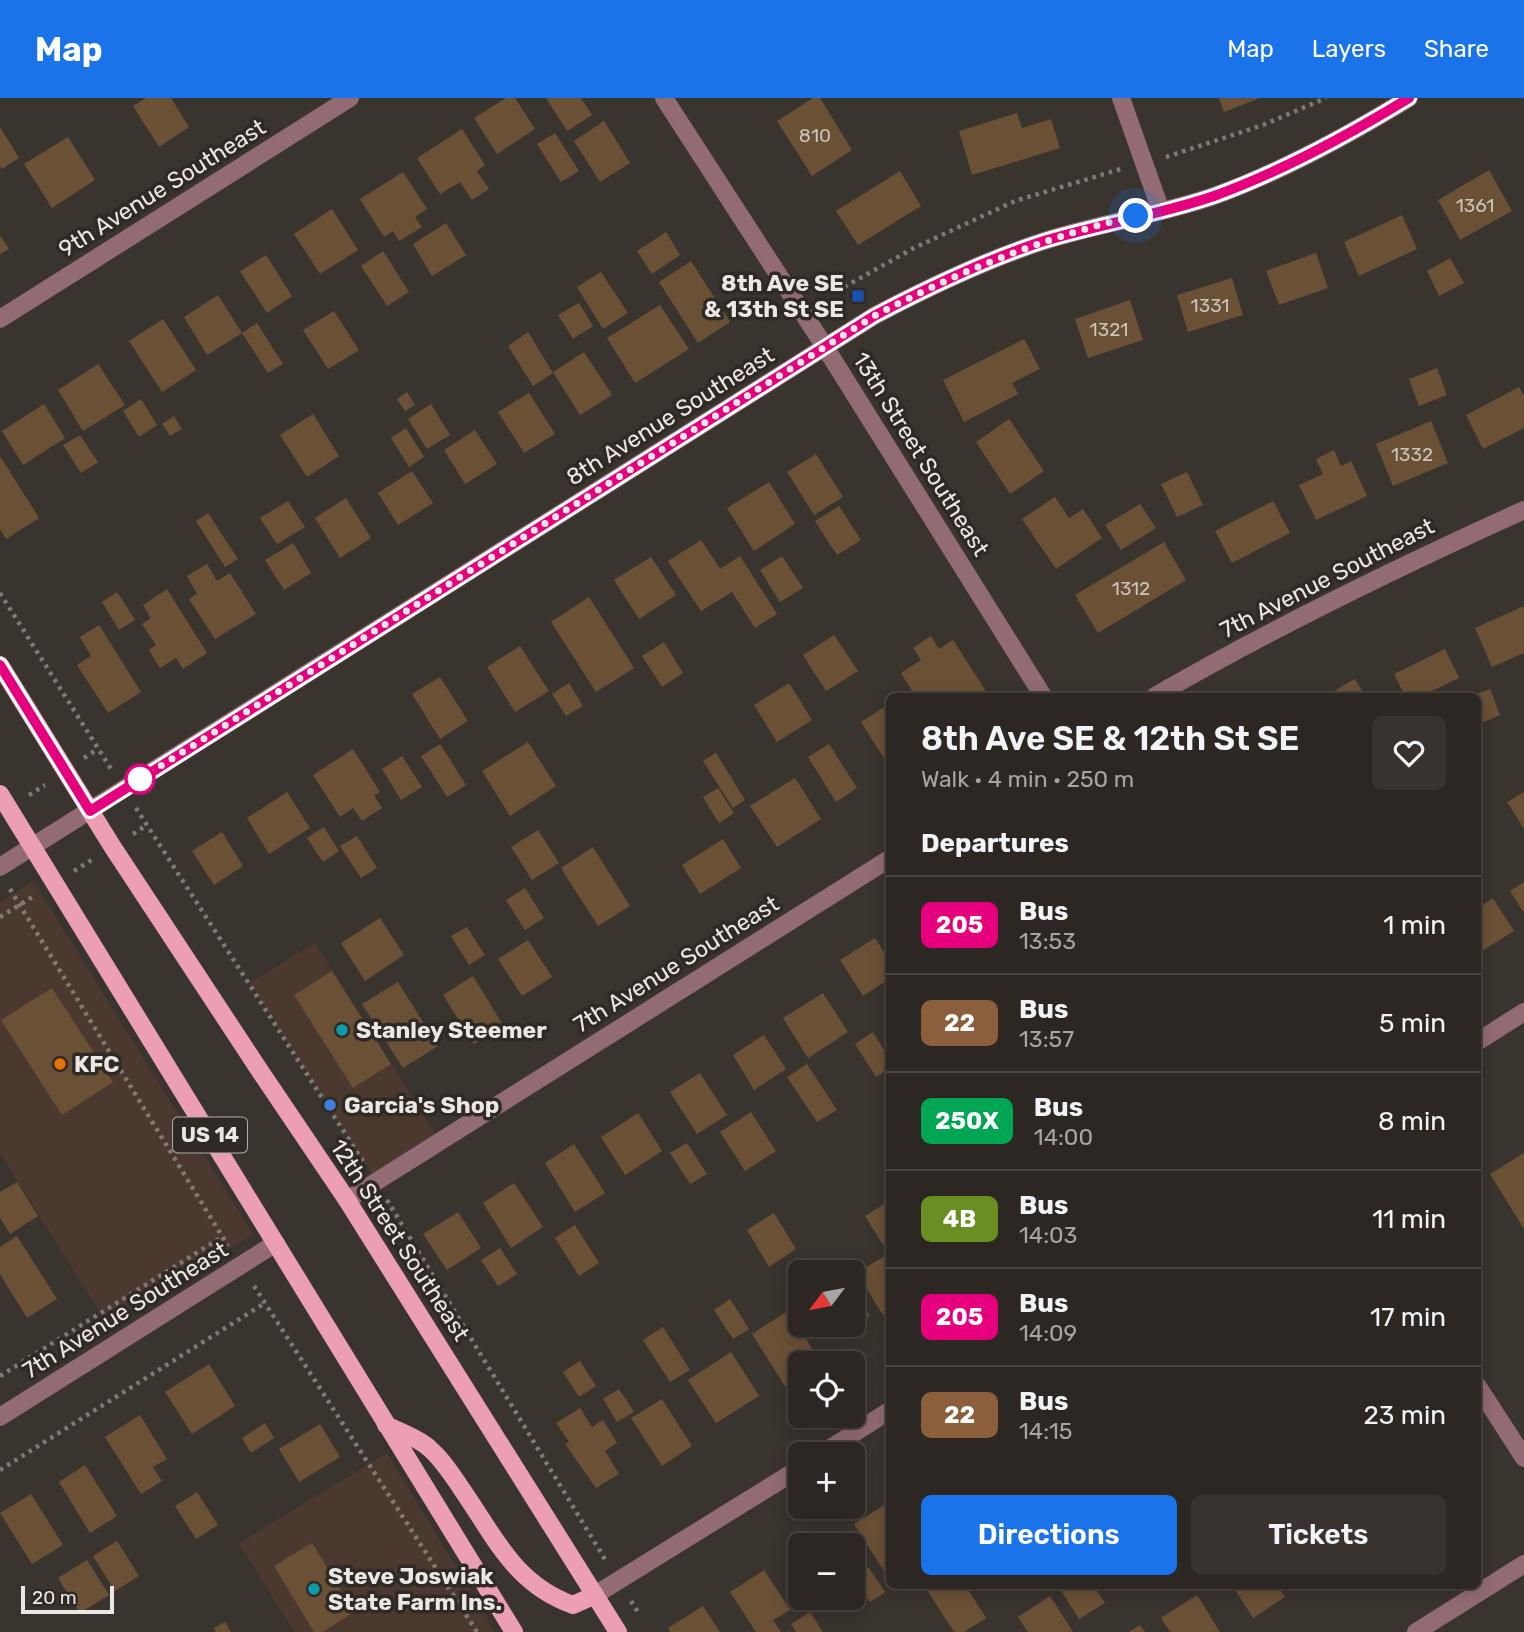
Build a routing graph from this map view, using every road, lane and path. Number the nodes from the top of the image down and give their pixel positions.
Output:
1 (350, 98) edge
2 (664, 98) edge
3 (1121, 98) edge
4 (1326, 98) edge
5 (1409, 98) edge
6 (1189, 151) dead end
7 (1108, 173) dead end
8 (1161, 211) junction
9 (837, 291) dead end
10 (0, 319) edge
11 (825, 347) junction
12 (1524, 510) edge
13 (0, 593) edge
14 (0, 665) edge
15 (1041, 693) edge
16 (1160, 693) edge
17 (98, 749) dead end
18 (0, 794) edge
19 (90, 811) junction
20 (112, 846) junction
21 (33, 847) junction
22 (886, 861) edge
23 (0, 867) edge
24 (55, 883) junction
25 (20, 905) junction
26 (0, 917) edge
27 (1524, 1012) edge
28 (1481, 1039) edge
29 (355, 1148) dead end
30 (347, 1199) junction
31 (396, 1215) dead end
32 (276, 1243) junction
33 (0, 1376) edge
34 (1481, 1391) edge
35 (886, 1413) edge
36 (0, 1417) edge
37 (386, 1425) junction
38 (840, 1442) edge
39 (1524, 1458) edge
40 (0, 1470) edge
41 (788, 1475) edge
42 (597, 1546) dead end
43 (1524, 1564) edge
44 (595, 1595) junction
45 (476, 1632) edge
46 (514, 1632) edge
47 (618, 1632) edge
48 (1416, 1632) edge

1 - 10 street, 9th Avenue Southeast
2 - 11 street, 13th Street Southeast
3 - 8 street
4 - 6 path
5 - 8 street, 8th Avenue Southeast
7 - 9 path
8 - 11 street, 8th Avenue Southeast
11 - 15 street, 13th Street Southeast
11 - 19 street, 8th Avenue Southeast
12 - 16 street, 7th Avenue Southeast
13 - 17 path
14 - 19 main road, 12th Street Southeast
18 - 21 main road, US 14
19 - 20 main road, 12th Street Southeast
19 - 21 street, 8th Avenue Southeast
20 - 24 path
20 - 29 path
20 - 30 main road, 12th Street Southeast
21 - 23 street, 8th Avenue Southeast
21 - 24 main road, US 14
22 - 30 street, 7th Avenue Southeast
24 - 25 path
24 - 32 main road, US 14
25 - 26 path
25 - 33 path
27 - 28 street
30 - 44 main road, 12th Street Southeast
31 - 42 path
32 - 36 street, 7th Avenue Southeast
32 - 37 main road, US 14
34 - 39 street
35 - 38 street
37 - 44 main road
37 - 46 main road, US 14
40 - 45 path
41 - 44 street
43 - 48 street
44 - 47 main road, 12th Street Southeast

